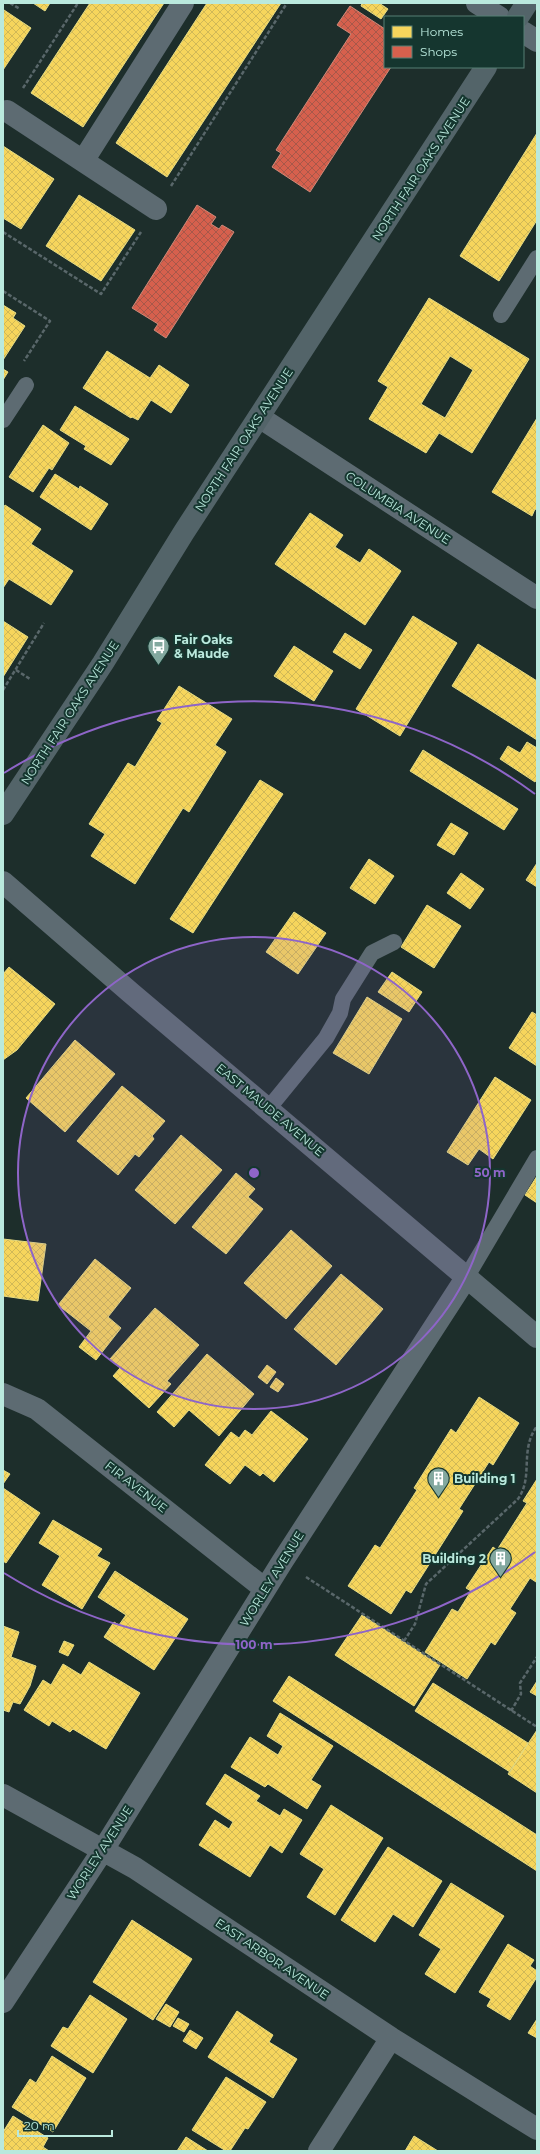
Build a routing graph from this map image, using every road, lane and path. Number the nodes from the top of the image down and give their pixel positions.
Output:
1 (10, 3) edge
2 (78, 3) edge
3 (184, 3) edge
4 (477, 3) edge
5 (527, 3) edge
6 (20, 9) dead end
7 (497, 16) edge
8 (519, 16) edge
9 (524, 33) edge
10 (537, 41) edge
11 (485, 68) edge
12 (7, 111) joint
13 (84, 161) junction
14 (156, 209) dead end
15 (537, 258) edge
16 (3, 291) edge
17 (501, 315) dead end
18 (20, 367) dead end
19 (26, 385) dead end
20 (259, 417) junction
21 (3, 420) edge
22 (537, 598) edge
23 (44, 623) dead end
24 (16, 670) junction
25 (30, 679) dead end
26 (3, 690) edge
27 (3, 814) edge
28 (3, 882) edge
29 (394, 942) dead end
30 (268, 1109) junction
31 (537, 1158) edge
32 (466, 1278) junction
33 (537, 1337) edge
34 (3, 1394) edge
35 (537, 1426) edge
36 (282, 1562) junction
37 (264, 1589) junction
38 (404, 1641) junction
39 (537, 1656) edge
40 (511, 1710) junction
41 (537, 1727) edge
42 (3, 1795) edge
43 (103, 1850) junction
44 (3, 2002) edge
45 (391, 2038) junction
46 (537, 2129) edge
47 (319, 2151) edge

1 - 6 path
2 - 12 path
3 - 13 street
4 - 7 street
5 - 8 main road
9 - 10 street
11 - 20 main road, NORTH FAIR OAKS AVENUE
12 - 13 street
13 - 14 street
15 - 17 lane
16 - 18 path
19 - 21 lane
20 - 22 street, COLUMBIA AVENUE
20 - 27 main road, NORTH FAIR OAKS AVENUE
23 - 24 path
24 - 25 path
24 - 26 path
28 - 30 street, EAST MAUDE AVENUE
29 - 30 lane
30 - 32 street, EAST MAUDE AVENUE
31 - 32 lane
32 - 33 street, EAST MAUDE AVENUE
32 - 36 street, WORLEY AVENUE
34 - 37 street, FIR AVENUE
35 - 38 path
36 - 37 street, WORLEY AVENUE
36 - 38 path
37 - 43 street, WORLEY AVENUE
38 - 40 path
39 - 40 path
40 - 41 path
42 - 43 street, EAST ARBOR AVENUE
43 - 44 street, WORLEY AVENUE
43 - 45 street, EAST ARBOR AVENUE
45 - 46 street, EAST ARBOR AVENUE
45 - 47 street

